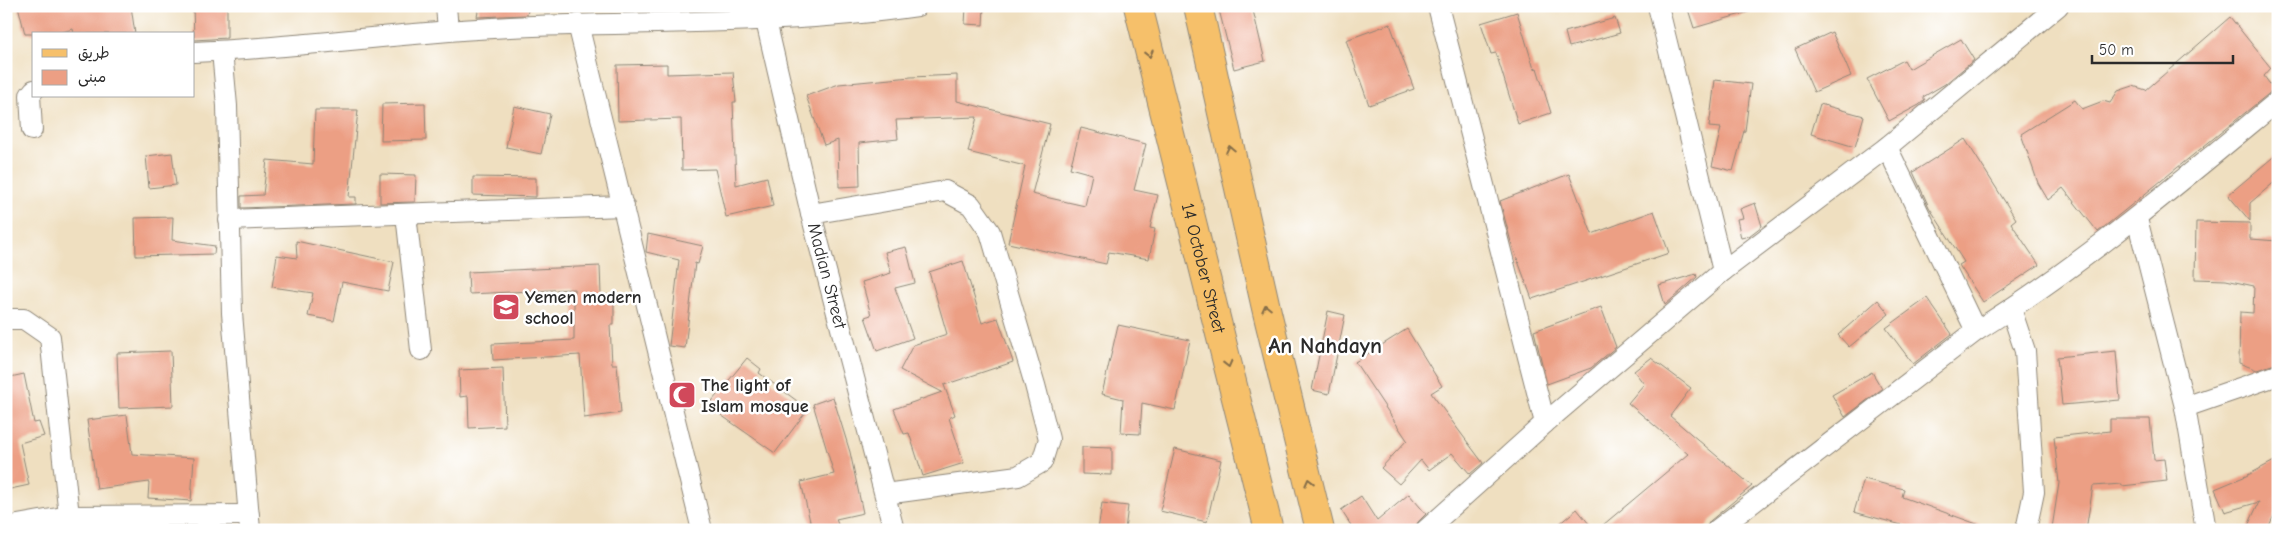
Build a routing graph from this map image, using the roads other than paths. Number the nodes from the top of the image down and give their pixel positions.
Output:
1 (446, 6) edge
2 (917, 6) edge
3 (1138, 6) edge
4 (1198, 6) edge
5 (1438, 6) edge
6 (1658, 6) edge
7 (2058, 6) edge
8 (766, 21) junction
9 (578, 24) junction
10 (448, 30) junction
11 (222, 51) junction
12 (195, 52) edge
13 (32, 92) edge
14 (2278, 101) edge
15 (32, 130) dead end
16 (1887, 147) junction
17 (624, 206) junction
18 (406, 214) junction
19 (811, 214) junction
20 (2137, 219) junction
21 (229, 220) junction
22 (1722, 271) junction
23 (2011, 309) junction
24 (6, 319) edge
25 (1976, 331) junction
26 (421, 350) dead end
27 (2278, 374) edge
28 (2185, 407) junction
29 (1545, 423) junction
30 (885, 494) junction
31 (69, 516) junction
32 (249, 522) edge
33 (6, 527) edge
34 (1727, 527) edge
35 (702, 530) edge
36 (894, 530) edge
37 (1269, 530) edge
38 (1320, 530) edge
39 (1426, 530) edge
40 (2026, 530) edge
41 (2206, 530) edge

1 - 10 street
2 - 8 street
3 -> 37 main road, 14 October Street
38 -> 4 main road
5 - 29 street
6 - 22 street
7 - 16 street
8 - 9 street
8 - 19 street, Madian Street
9 - 10 street
9 - 17 street
10 - 11 street
11 - 12 street
11 - 21 street
13 - 15 street
14 - 20 street
16 - 22 street
16 - 25 street
17 - 18 street
17 - 35 street
18 - 21 street
18 - 26 street
19 - 30 street, Madian Street
19 - 30 street
20 - 23 street
20 - 28 street
21 - 32 street
22 - 29 street
23 - 25 street
23 - 40 street
24 - 31 street
25 - 34 street
27 - 28 street
28 - 41 street
29 - 39 street
30 - 36 street, Madian Street
31 - 32 street
31 - 33 street

